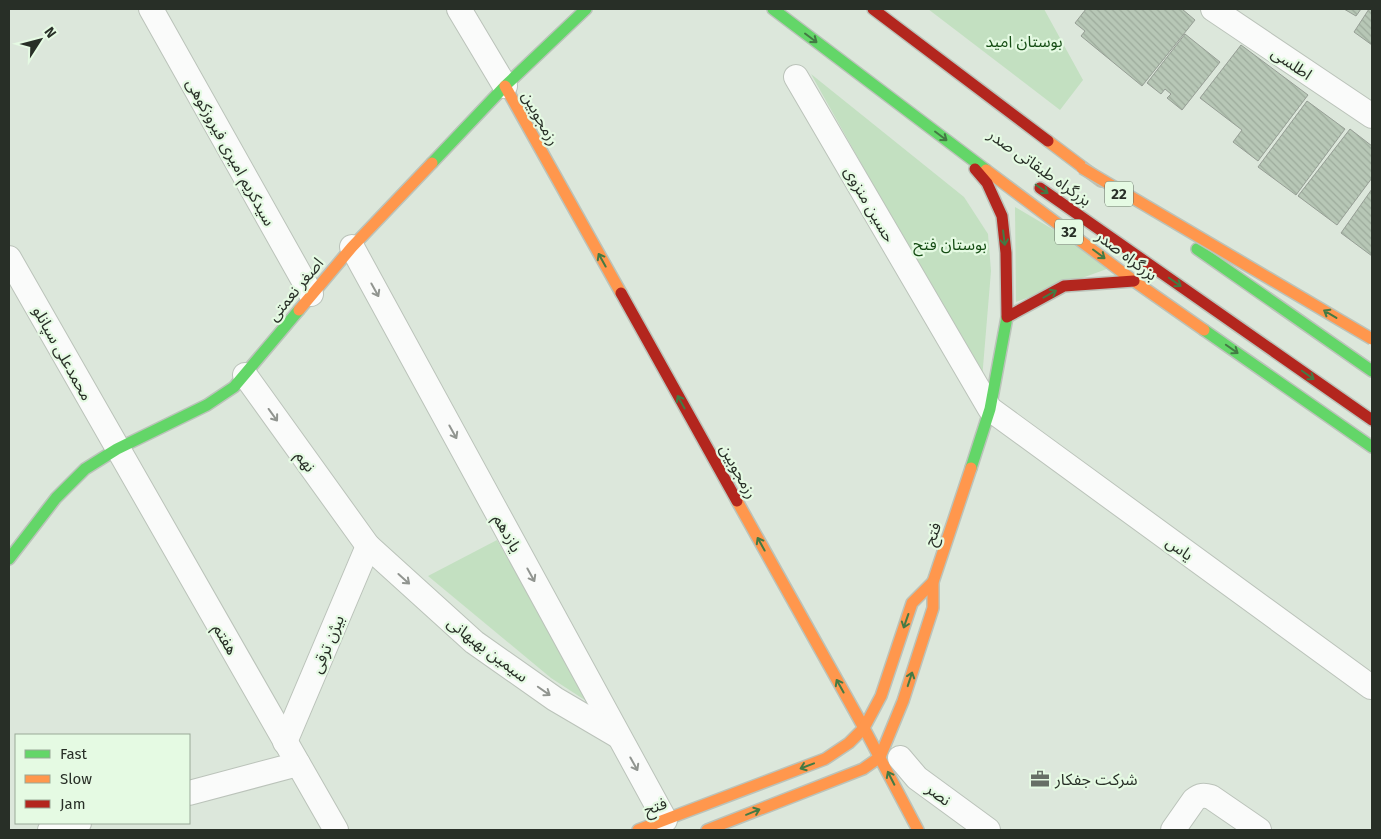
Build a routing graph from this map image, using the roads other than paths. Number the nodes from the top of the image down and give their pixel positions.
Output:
1 (151, 9) edge
2 (459, 9) edge
3 (586, 9) edge
4 (773, 9) edge
5 (788, 9) edge
6 (873, 9) edge
7 (884, 9) edge
8 (1213, 9) edge
9 (844, 49) dead end
10 (796, 78) dead end
11 (505, 86) junction
12 (1372, 116) edge
13 (960, 150) junction
14 (1082, 168) junction
15 (1030, 180) dead end
16 (352, 247) junction
17 (9, 258) edge
18 (1134, 281) junction
19 (311, 294) junction
20 (1007, 317) junction
21 (1372, 339) edge
22 (1372, 369) edge
23 (245, 375) junction
24 (990, 409) junction
25 (1372, 420) edge
26 (1372, 447) edge
27 (117, 449) junction
28 (368, 546) junction
29 (9, 559) edge
30 (933, 582) junction
31 (1371, 687) dead end
32 (903, 701) junction
33 (864, 728) junction
34 (619, 737) junction
35 (285, 742) junction
36 (895, 751) junction
37 (859, 760) junction
38 (298, 764) junction
39 (190, 793) edge
40 (668, 825) edge
41 (719, 828) edge
42 (979, 829) edge
43 (336, 830) edge
44 (638, 830) edge
45 (919, 830) edge
46 (1173, 830) edge
47 (1259, 830) edge

1 - 19 street, سیدکریم امیری فیروزکوهی
2 - 11 street
3 - 11 main road, اصغر نعمتی
4 -> 13 main road, بزرگراه صدر / 32
5 - 9 main road
6 - 14 main road, بزرگراه طبقاتی صدر / 22
7 - 22 main road
8 - 12 street, اطلسی
10 - 24 street, حسین منزوی
11 - 16 main road, اصغر نعمتی
33 -> 11 main road, رزمجوبین
13 -> 18 main road, بزرگراه صدر / 32
13 -> 20 main road, فتح
21 -> 14 main road, bridge
14 - 22 main road, بزرگراه طبقاتی صدر / 22, bridge
15 -> 25 main road, بزرگراه طبقاتی صدر / 22
16 - 19 main road, اصغر نعمتی
16 -> 34 street, یازدهم
17 - 27 street, محمدعلی سپانلو
20 -> 18 main road
18 -> 26 main road, بزرگراه صدر / 32
19 - 23 main road, اصغر نعمتی
20 - 24 main road, فتح
23 - 27 main road, اصغر نعمتی
23 -> 28 street, نهم
24 - 30 main road, فتح
24 - 31 street, یاس
27 - 29 main road, اصغر نعمتی
27 - 35 street, هفتم
28 -> 34 street, سیمین بهبهانی
28 - 35 street, بیژن ترقی
32 -> 30 main road, فتح
30 -> 33 main road
32 - 36 main road, فتح
32 - 36 main road
33 - 36 main road, رزمجوبین
33 - 37 main road
34 -> 40 street, یازدهم
35 - 38 street, هفتم
36 - 37 main road
36 - 42 street, نصر
45 -> 36 main road
36 - 45 main road
37 -> 40 main road, فتح
41 -> 37 main road
38 - 39 street
38 - 43 street, هفتم
40 - 44 main road, فتح
46 - 47 street

